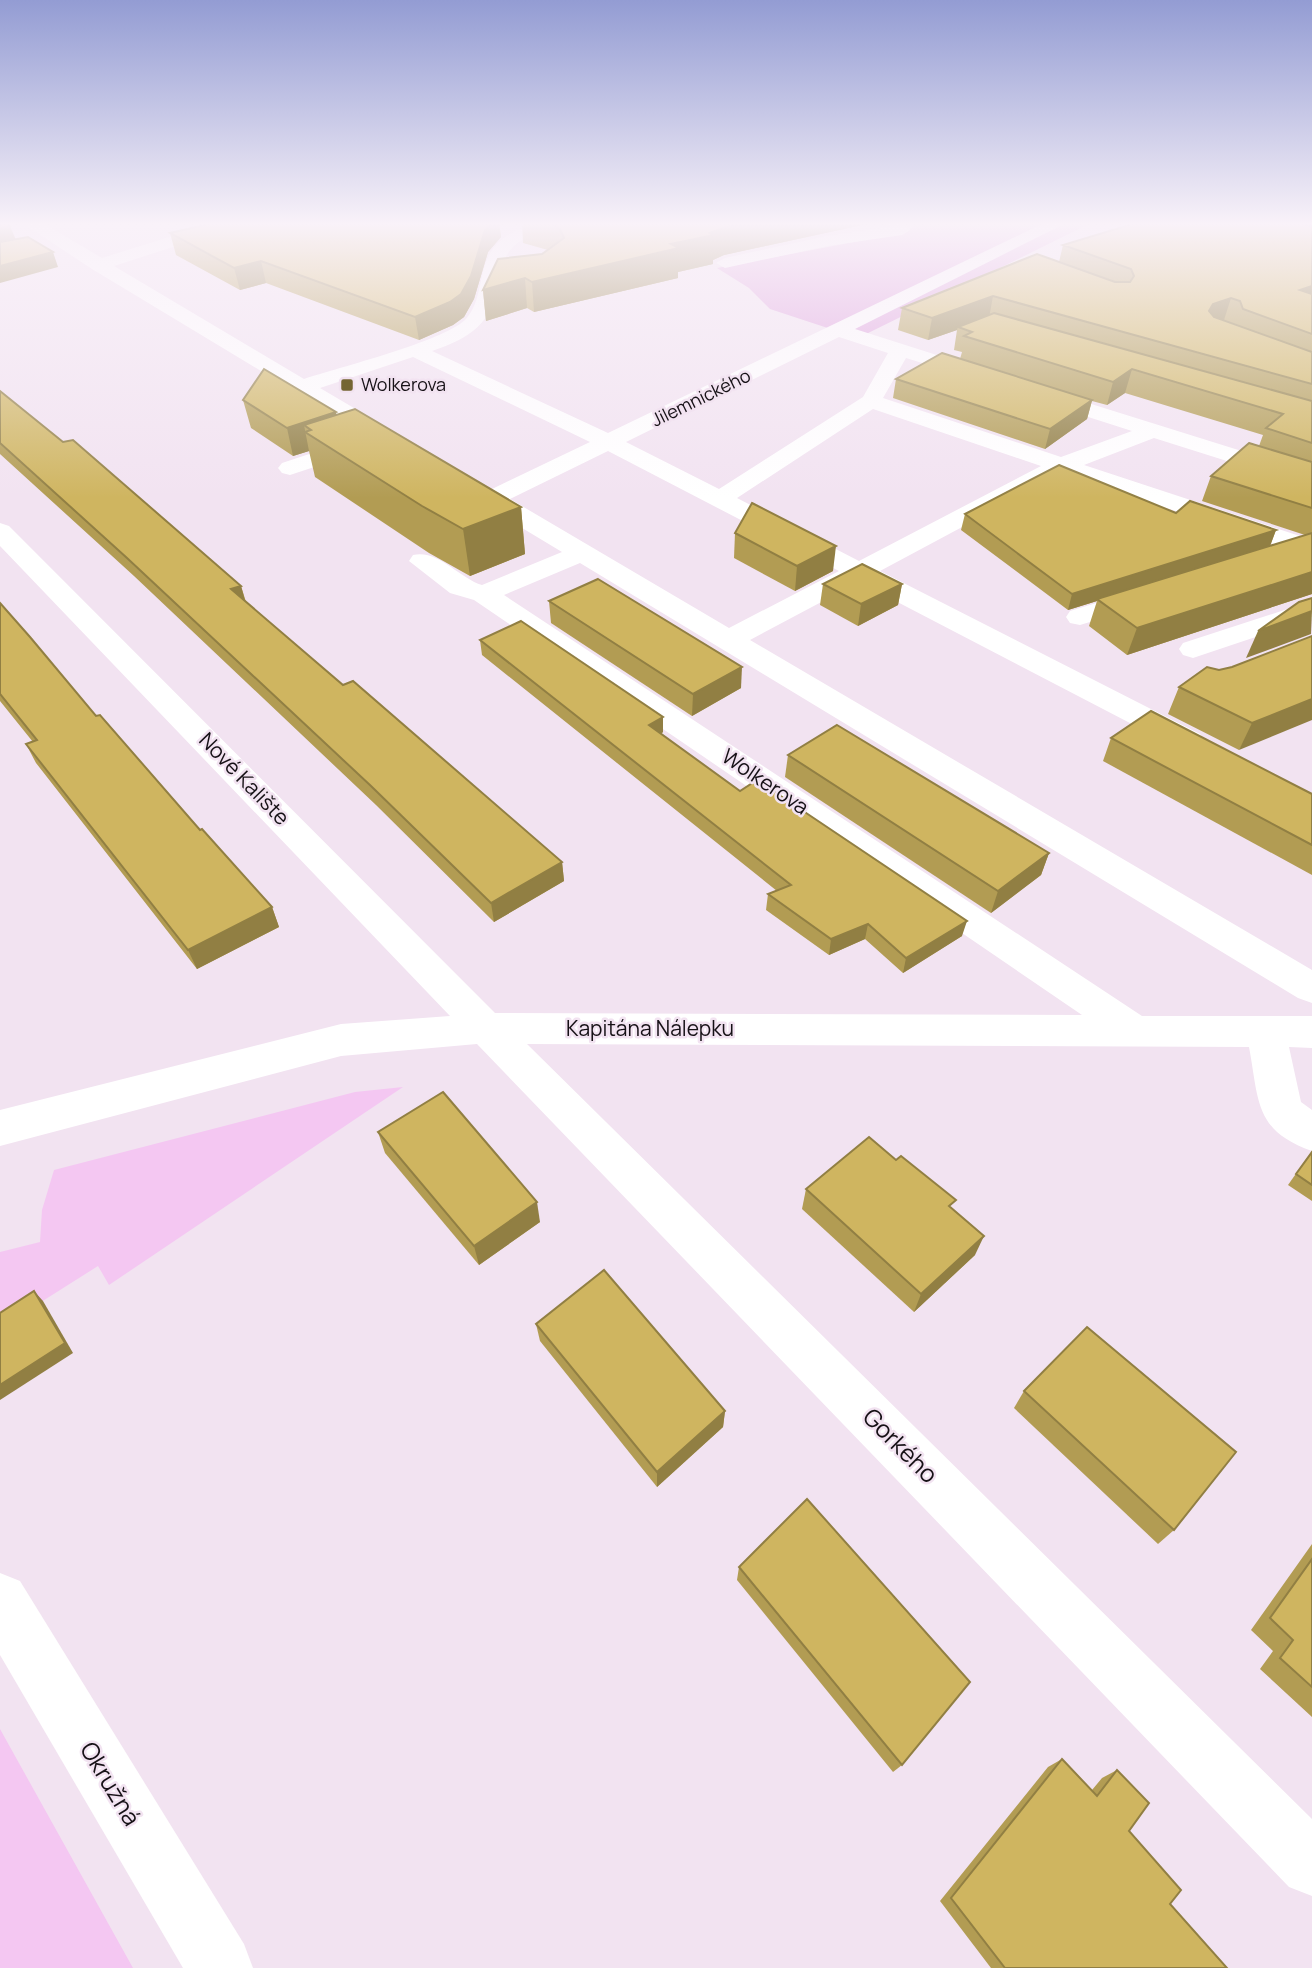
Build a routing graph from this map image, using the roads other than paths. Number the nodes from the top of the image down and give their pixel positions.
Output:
1 (181, 314) edge
2 (478, 314) edge
3 (875, 314) edge
4 (840, 331) junction
5 (944, 344) edge
6 (416, 351) junction
7 (908, 353) junction
8 (303, 386) junction
9 (871, 401) junction
10 (1155, 430) junction
11 (609, 442) junction
12 (1062, 465) junction
13 (290, 468) dead end
14 (453, 476) edge
15 (1312, 481) edge
16 (491, 499) junction
17 (720, 499) junction
18 (0, 531) edge
19 (1308, 547) edge
20 (582, 553) junction
21 (1265, 559) edge
22 (422, 561) edge
23 (858, 570) junction
24 (1172, 587) edge
25 (484, 594) junction
26 (1312, 609) edge
27 (1080, 617) dead end
28 (728, 640) junction
29 (1193, 649) dead end
30 (1207, 750) edge
31 (1312, 988) edge
32 (488, 1028) junction
33 (1135, 1031) junction
34 (1266, 1032) junction
35 (1312, 1032) edge
36 (0, 1128) edge
37 (1312, 1133) edge
38 (0, 1601) edge
39 (1312, 1864) edge
40 (220, 1968) edge

1 - 8 street
2 - 6 street
3 - 4 street, Jilemnického
4 - 7 street
4 - 11 street, Jilemnického
5 - 7 street
6 - 8 street
6 - 11 street
7 - 9 street
7 - 10 street
8 - 13 street
9 - 12 street
9 - 17 street
10 - 12 street
10 - 15 street
11 - 16 street, Jilemnického
11 - 17 street
12 - 19 street
12 - 23 street
14 - 16 street
16 - 20 street
17 - 23 street
18 - 32 street, Nové Kalište
19 - 21 street
20 - 25 street
20 - 28 street
22 - 25 street, Wolkerova
23 - 28 street
23 - 30 street
24 - 27 street
25 - 33 street, Wolkerova
26 - 29 street
28 - 31 street
32 - 33 street, Kapitána Nálepku
32 - 36 street, Kapitána Nálepku
32 - 39 street, Gorkého
33 - 34 street, Kapitána Nálepku
34 - 35 street, Kapitána Nálepku
34 - 37 street
38 - 40 street, Okružná

